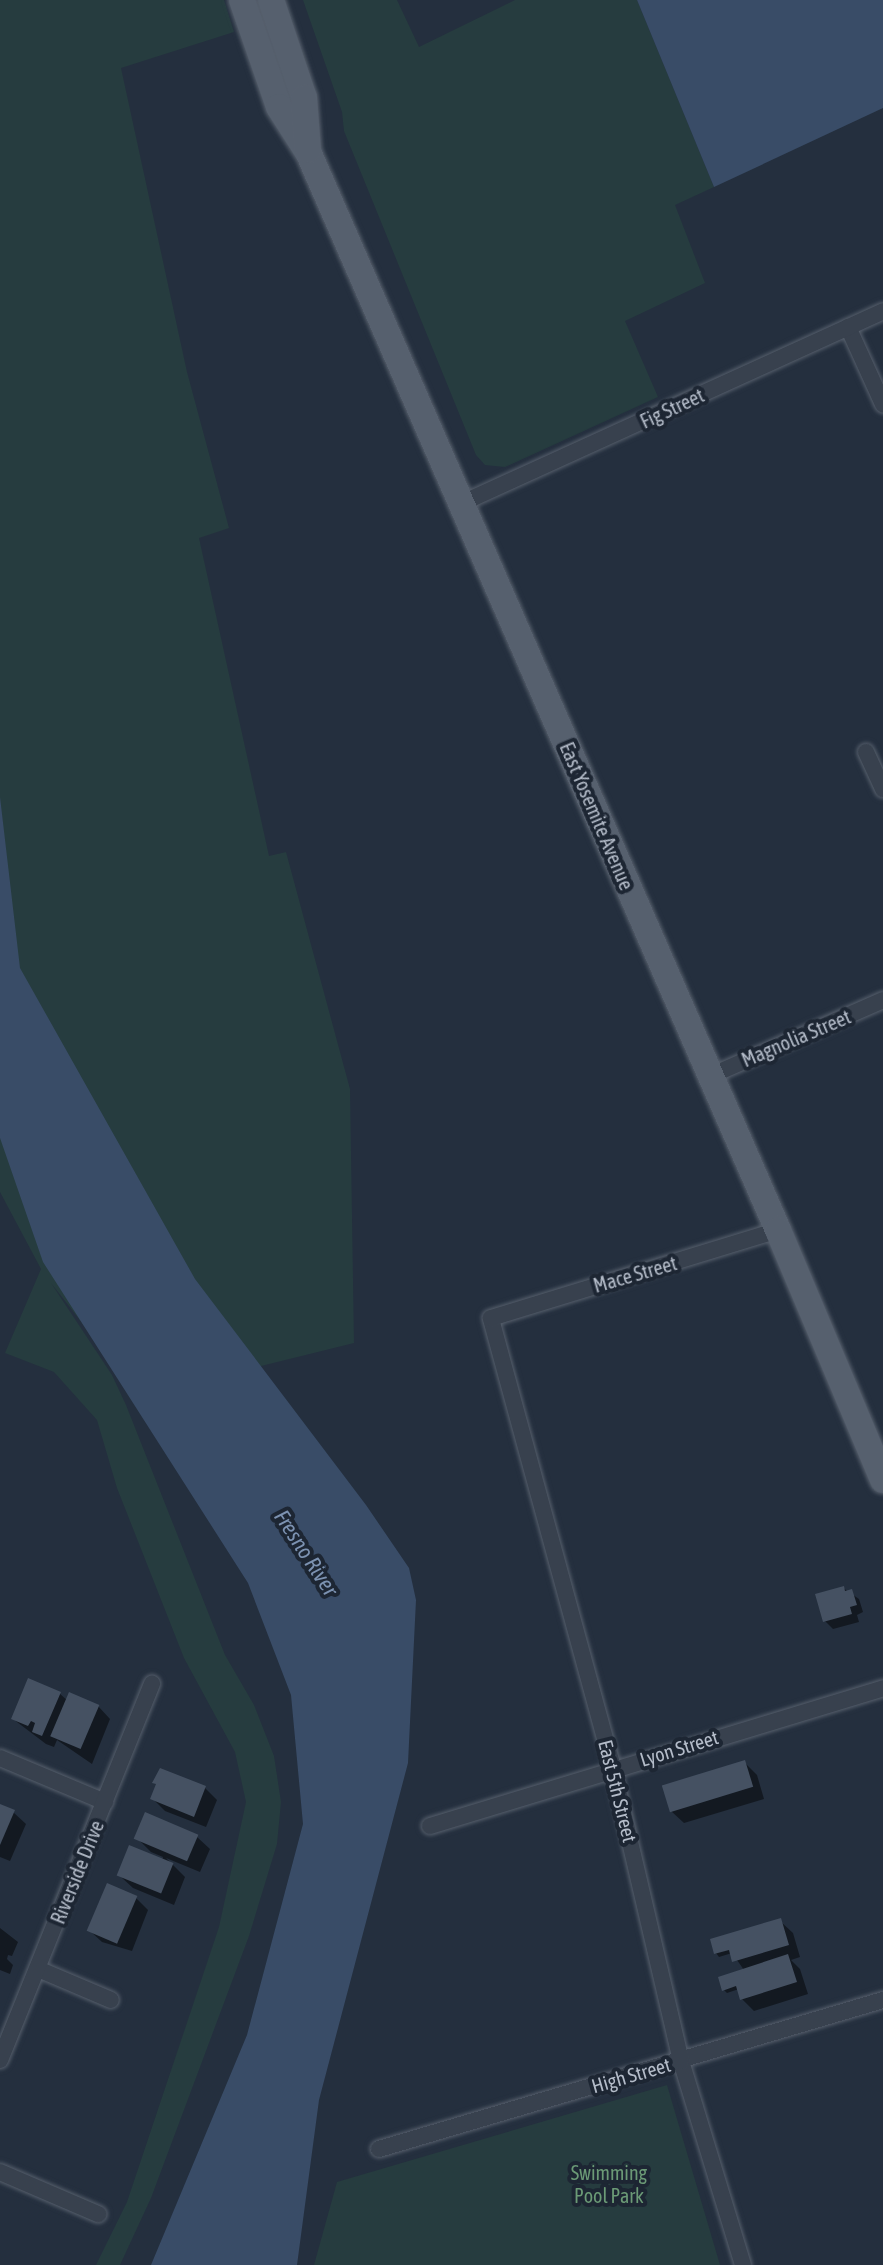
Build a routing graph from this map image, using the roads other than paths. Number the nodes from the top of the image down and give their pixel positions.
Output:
1 (242, 0) edge
2 (271, 0) edge
3 (309, 154) junction
4 (883, 311) edge
5 (848, 327) junction
6 (883, 404) edge
7 (460, 504) junction
8 (866, 752) dead end
9 (883, 789) edge
10 (883, 1000) edge
11 (710, 1076) junction
12 (778, 1230) junction
13 (491, 1318) joint
14 (883, 1480) edge
15 (152, 1683) dead end
16 (883, 1688) edge
17 (0, 1758) edge
18 (613, 1768) junction
19 (105, 1802) junction
20 (430, 1826) dead end
21 (38, 1969) junction
22 (111, 2000) dead end
23 (883, 2000) edge
24 (0, 2060) edge
25 (681, 2061) junction
26 (379, 2149) dead end
27 (0, 2172) edge
28 (98, 2214) dead end
29 (743, 2265) edge

1 - 3 main road, East Yosemite Avenue
2 - 3 main road, East Yosemite Avenue
3 - 7 main road, East Yosemite Avenue
4 - 5 street, Fig Street
5 - 6 street
5 - 7 street, Fig Street
7 - 11 main road, East Yosemite Avenue
8 - 9 street
10 - 11 street, Magnolia Street
11 - 12 main road, East Yosemite Avenue
12 - 13 street, Mace Street
12 - 14 main road, East Yosemite Avenue
13 - 18 street, East 5th Street
15 - 19 street, Riverside Drive
16 - 18 street, Lyon Street
17 - 19 street
18 - 20 street, Lyon Street
18 - 25 street, East 5th Street
19 - 21 street, Riverside Drive
21 - 22 street
21 - 24 street, Riverside Drive
23 - 25 street, High Street
25 - 26 street, High Street
25 - 29 street, East 5th Street
27 - 28 street

